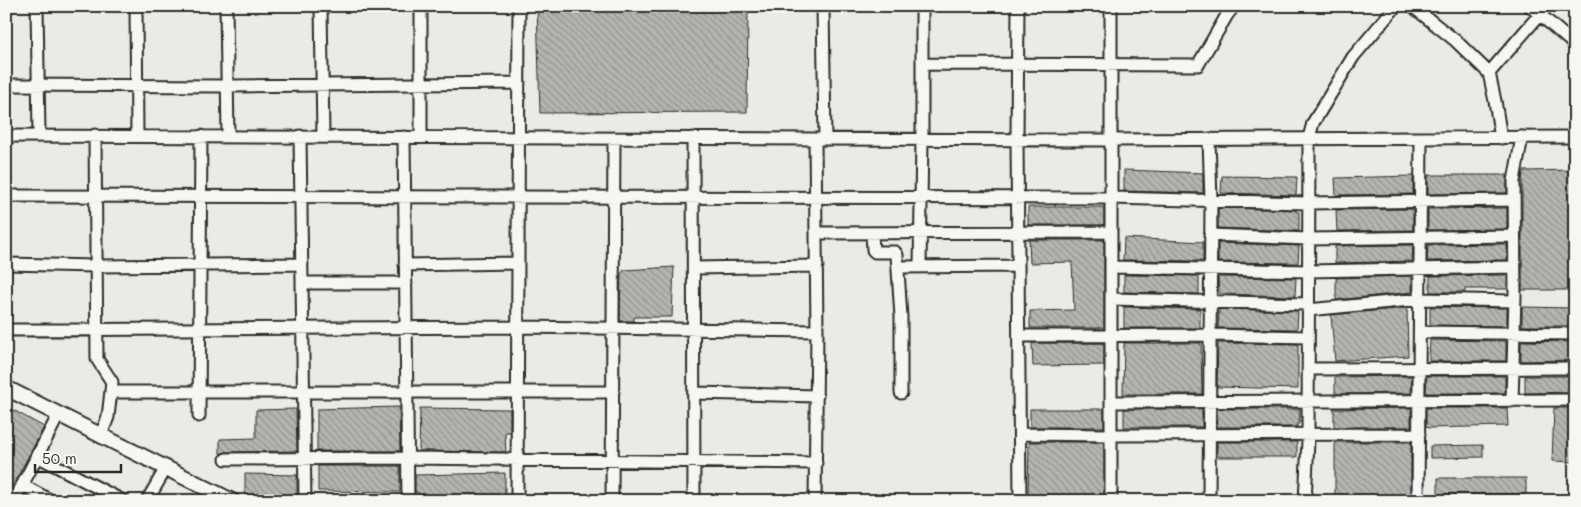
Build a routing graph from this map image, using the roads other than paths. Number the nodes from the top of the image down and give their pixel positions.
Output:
1 (37, 6) edge
2 (136, 6) edge
3 (226, 6) edge
4 (321, 6) edge
5 (421, 6) edge
6 (519, 6) edge
7 (822, 6) edge
8 (922, 6) edge
9 (1018, 6) edge
10 (1111, 6) edge
11 (1396, 6) edge
12 (1412, 6) edge
13 (1530, 6) edge
14 (1229, 9) edge
15 (1543, 10) edge
16 (1575, 45) edge
17 (922, 64) junction
18 (1017, 64) junction
19 (1110, 65) junction
20 (1489, 73) junction
21 (519, 83) junction
22 (421, 84) junction
23 (6, 85) edge
24 (38, 85) junction
25 (322, 85) junction
26 (136, 86) junction
27 (227, 86) junction
28 (95, 135) junction
29 (6, 136) edge
30 (39, 136) junction
31 (137, 136) junction
32 (201, 136) junction
33 (228, 136) junction
34 (300, 136) junction
35 (323, 136) junction
36 (421, 136) junction
37 (404, 137) junction
38 (518, 137) junction
39 (1522, 137) junction
40 (1575, 137) edge
41 (614, 138) junction
42 (693, 138) junction
43 (1309, 138) junction
44 (1421, 138) junction
45 (1501, 138) junction
46 (820, 139) junction
47 (922, 140) junction
48 (1017, 140) junction
49 (1110, 140) junction
50 (1210, 140) junction
51 (6, 196) edge
52 (96, 196) junction
53 (200, 196) junction
54 (301, 196) junction
55 (404, 196) junction
56 (518, 196) junction
57 (614, 196) junction
58 (694, 197) junction
59 (816, 198) junction
60 (922, 198) junction
61 (1017, 198) junction
62 (1110, 198) junction
63 (1211, 200) junction
64 (1422, 200) junction
65 (1514, 200) junction
66 (1308, 203) junction
67 (1111, 232) junction
68 (816, 233) junction
69 (872, 233) junction
70 (921, 233) junction
71 (1018, 233) junction
72 (1210, 235) junction
73 (1514, 236) junction
74 (1422, 237) junction
75 (1308, 239) junction
76 (518, 263) junction
77 (6, 264) edge
78 (200, 264) junction
79 (302, 264) junction
80 (405, 265) junction
81 (96, 266) junction
82 (817, 266) junction
83 (920, 266) junction
84 (1018, 266) junction
85 (1111, 266) junction
86 (898, 267) junction
87 (1514, 267) junction
88 (694, 268) junction
89 (1421, 268) junction
90 (1210, 269) junction
91 (1308, 271) junction
92 (302, 283) junction
93 (406, 283) junction
94 (1111, 299) junction
95 (1421, 300) junction
96 (1514, 301) junction
97 (1210, 302) junction
98 (1308, 307) junction
99 (518, 327) junction
100 (406, 328) junction
101 (613, 328) junction
102 (200, 329) junction
103 (303, 329) junction
104 (694, 329) junction
105 (6, 330) edge
106 (96, 330) junction
107 (817, 331) junction
108 (1420, 332) junction
109 (1514, 334) junction
110 (1575, 334) edge
111 (1111, 335) junction
112 (1210, 335) junction
113 (1019, 336) junction
114 (1308, 337) junction
115 (1420, 368) junction
116 (1575, 368) edge
117 (1308, 369) junction
118 (1513, 369) junction
119 (6, 388) edge
120 (518, 391) junction
121 (112, 392) junction
122 (199, 392) junction
123 (304, 392) junction
124 (407, 392) junction
125 (613, 392) junction
126 (901, 393) dead end
127 (694, 394) junction
128 (816, 396) junction
129 (1512, 400) junction
130 (1575, 400) edge
131 (1308, 401) junction
132 (1420, 401) junction
133 (1111, 402) junction
134 (1209, 402) junction
135 (59, 414) junction
136 (199, 416) dead end
137 (1020, 434) junction
138 (1419, 434) junction
139 (101, 435) junction
140 (1111, 435) junction
141 (1209, 435) junction
142 (1308, 435) junction
143 (37, 456) junction
144 (407, 458) junction
145 (304, 459) junction
146 (518, 459) junction
147 (226, 460) dead end
148 (613, 460) junction
149 (694, 461) junction
150 (816, 463) junction
151 (166, 468) junction
152 (22, 485) junction
153 (14, 501) edge
154 (52, 501) edge
155 (123, 501) edge
156 (146, 501) edge
157 (232, 501) edge
158 (305, 501) edge
159 (408, 501) edge
160 (517, 501) edge
161 (612, 501) edge
162 (694, 501) edge
163 (815, 501) edge
164 (1020, 501) edge
165 (1111, 501) edge
166 (1209, 501) edge
167 (1305, 501) edge
168 (1418, 501) edge

1 - 24 street
2 - 26 street
3 - 27 street
4 - 25 street
5 - 22 street
6 - 21 street
7 - 46 street
8 - 17 street
9 - 18 street
10 - 19 street
11 - 43 street
12 - 20 street
13 - 15 street
14 - 19 street
15 - 16 street
15 - 20 street
17 - 18 street
17 - 47 street
18 - 19 street
18 - 48 street
19 - 49 street
20 - 45 street
21 - 22 street
21 - 38 street
22 - 25 street
22 - 36 street
23 - 24 street
24 - 26 street
24 - 30 street
25 - 27 street
25 - 35 street
26 - 27 street
26 - 31 street
27 - 33 street
28 - 30 street
28 - 31 street
28 - 52 street
29 - 30 street
31 - 32 street
32 - 33 street
32 - 53 street
33 - 34 street
34 - 35 street
34 - 54 street
35 - 37 street
36 - 37 street
36 - 38 street
37 - 55 street
38 - 41 street
38 - 56 street
39 - 40 street
39 - 45 street
39 - 65 street
41 - 42 street
41 - 57 street
42 - 46 street
42 - 58 street
43 - 44 street
43 - 50 street
43 - 66 street
44 - 45 street
44 - 64 street
46 - 47 street
46 - 59 street
47 - 48 street
47 - 60 street
48 - 49 street
48 - 61 street
49 - 50 street
49 - 62 street
50 - 63 street
51 - 52 street
52 - 53 street
52 - 81 street
53 - 54 street
53 - 78 street
54 - 55 street
54 - 79 street
55 - 56 street
55 - 80 street
56 - 57 street
56 - 76 street
57 - 58 street
57 - 101 street
58 - 59 street
58 - 88 street
59 - 60 street
59 - 68 street
60 - 61 street
60 - 70 street
61 - 62 street
61 - 71 street
62 - 63 street
62 - 67 street
63 - 66 street
63 - 72 street
64 - 65 street
64 - 66 street
64 - 74 street
65 - 73 street
66 - 75 street
67 - 71 street
67 - 85 street
68 - 69 street
68 - 82 street
69 - 70 street
69 - 86 street
70 - 71 street
70 - 83 street
71 - 84 street
72 - 75 street
72 - 90 street
73 - 74 street
73 - 87 street
74 - 75 street
74 - 89 street
75 - 91 street
76 - 80 street
76 - 99 street
77 - 81 street
78 - 79 street
78 - 81 street
78 - 102 street
79 - 92 street
80 - 93 street
81 - 106 street
82 - 88 street
82 - 107 street
83 - 84 street
83 - 86 street
84 - 113 street
85 - 90 street
85 - 94 street
86 - 126 street
87 - 89 street
87 - 96 street
88 - 104 street
89 - 91 street
89 - 95 street
90 - 91 street
90 - 97 street
91 - 98 street
92 - 93 street
92 - 103 street
93 - 100 street
94 - 97 street
94 - 111 street
95 - 96 street
95 - 98 street
95 - 108 street
96 - 109 street
97 - 98 street
97 - 112 street
98 - 114 street
99 - 100 street
99 - 101 street
99 - 120 street
100 - 103 street
100 - 124 street
101 - 104 street
101 - 125 street
102 - 103 street
102 - 106 street
102 - 122 street
103 - 123 street
104 - 107 street
104 - 127 street
105 - 106 street
106 - 121 street
107 - 128 street
108 - 109 street
108 - 115 street
109 - 110 street
109 - 118 street
111 - 112 street
111 - 113 street
111 - 133 street
112 - 114 street
112 - 134 street
113 - 137 street
114 - 117 street
115 - 117 street
115 - 118 street
115 - 132 street
116 - 118 street
117 - 131 street
118 - 129 street
119 - 135 main road
120 - 124 street
120 - 125 street
120 - 146 street
121 - 122 street
121 - 139 street
122 - 123 street
122 - 136 street
123 - 124 street
123 - 145 street
124 - 144 street
125 - 148 street
127 - 128 street
127 - 149 street
128 - 150 street
129 - 130 street
129 - 132 street
131 - 132 street
131 - 134 street
131 - 142 street
132 - 138 street
133 - 134 street
133 - 140 street
134 - 141 street
135 - 139 main road
135 - 143 street
137 - 140 street
137 - 164 street
138 - 142 street
138 - 168 street
139 - 151 main road
140 - 141 street
140 - 165 street
141 - 142 street
141 - 166 street
142 - 167 street
143 - 152 street
143 - 155 street
144 - 145 street
144 - 146 street
144 - 159 street
145 - 147 street
145 - 158 street
146 - 148 street
146 - 160 street
148 - 149 street
148 - 161 street
149 - 150 street
149 - 162 street
150 - 163 street
151 - 156 street
151 - 157 main road
152 - 153 street
152 - 154 street

